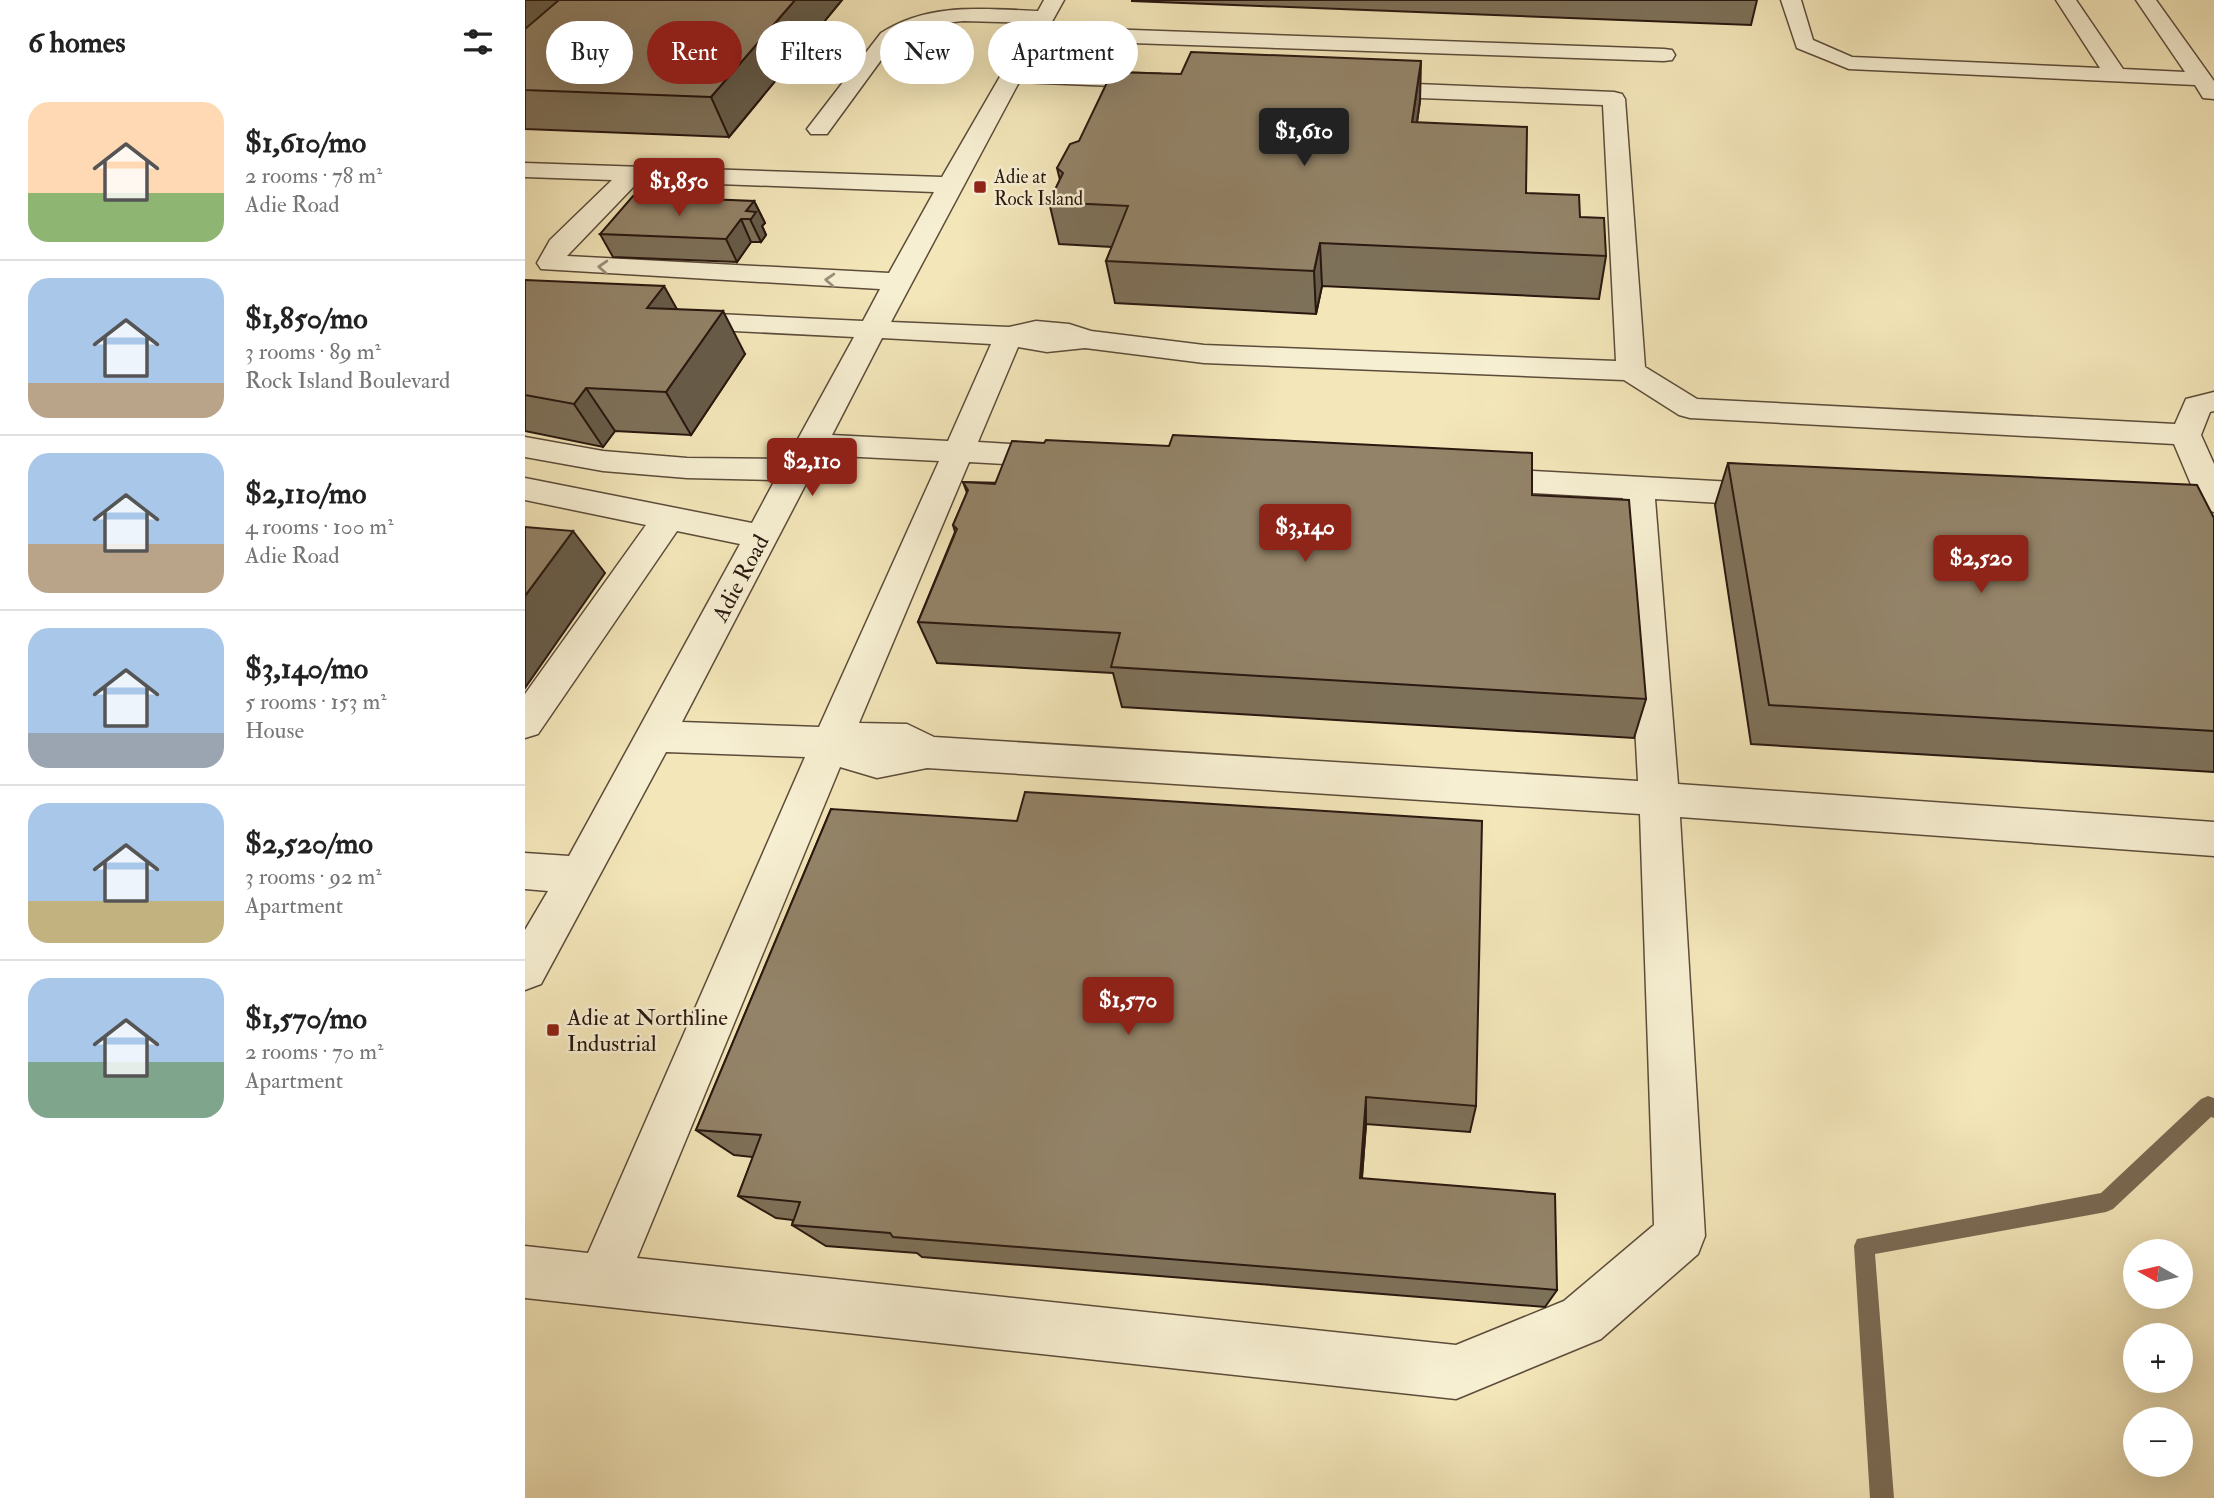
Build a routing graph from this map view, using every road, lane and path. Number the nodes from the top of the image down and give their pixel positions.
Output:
1 (1791, 0) edge
2 (2066, 0) edge
3 (2146, 0) edge
4 (1044, 17) edge
5 (1664, 55) dead end
6 (2116, 75) junction
7 (2201, 79) junction
8 (1138, 80) edge
9 (1179, 81) edge
10 (1006, 84) edge
11 (1342, 88) edge
12 (2214, 98) edge
13 (819, 129) dead end
14 (525, 170) edge
15 (633, 174) junction
16 (950, 185) junction
17 (898, 282) junction
18 (650, 318) edge
19 (872, 331) junction
20 (1009, 336) junction
21 (1631, 371) junction
22 (2214, 401) edge
23 (2186, 435) junction
24 (525, 447) edge
25 (957, 452) junction
26 (805, 457) junction
27 (1087, 458) edge
28 (1445, 477) edge
29 (1638, 488) junction
30 (525, 489) edge
31 (1803, 496) edge
32 (2205, 512) edge
33 (668, 519) junction
34 (761, 537) junction
35 (525, 723) edge
36 (655, 736) junction
37 (831, 743) junction
38 (1659, 799) junction
39 (2214, 839) edge
40 (525, 871) edge
41 (580, 875) junction
42 (525, 970) edge
43 (525, 1272) edge
44 (602, 1280) junction

1 - 6 street
2 - 6 street
3 - 7 street
4 - 5 street
4 - 13 street
6 - 7 street
7 - 12 street
8 - 9 street
10 - 16 street, Adie Road
11 - 21 street
14 - 15 street
15 - 16 street
17 -> 15 street
16 - 17 street, Adie Road
17 - 19 street, Adie Road
18 - 19 street
19 - 20 street
19 - 26 street, Adie Road
20 - 21 street
20 - 25 street
21 - 23 street
22 - 23 street
23 - 32 street
24 - 26 street
25 - 26 street
25 - 27 street
25 - 37 street
26 - 34 street, Adie Road
28 - 29 street
29 - 31 street
29 - 38 street
30 - 33 street
33 - 34 street
33 - 35 street
34 - 36 street, Adie Road
36 - 37 street
36 - 41 street, Adie Road
37 - 38 street
37 - 44 street
38 - 39 street
38 - 44 street
40 - 41 street
41 - 42 street, Adie Road
43 - 44 street

